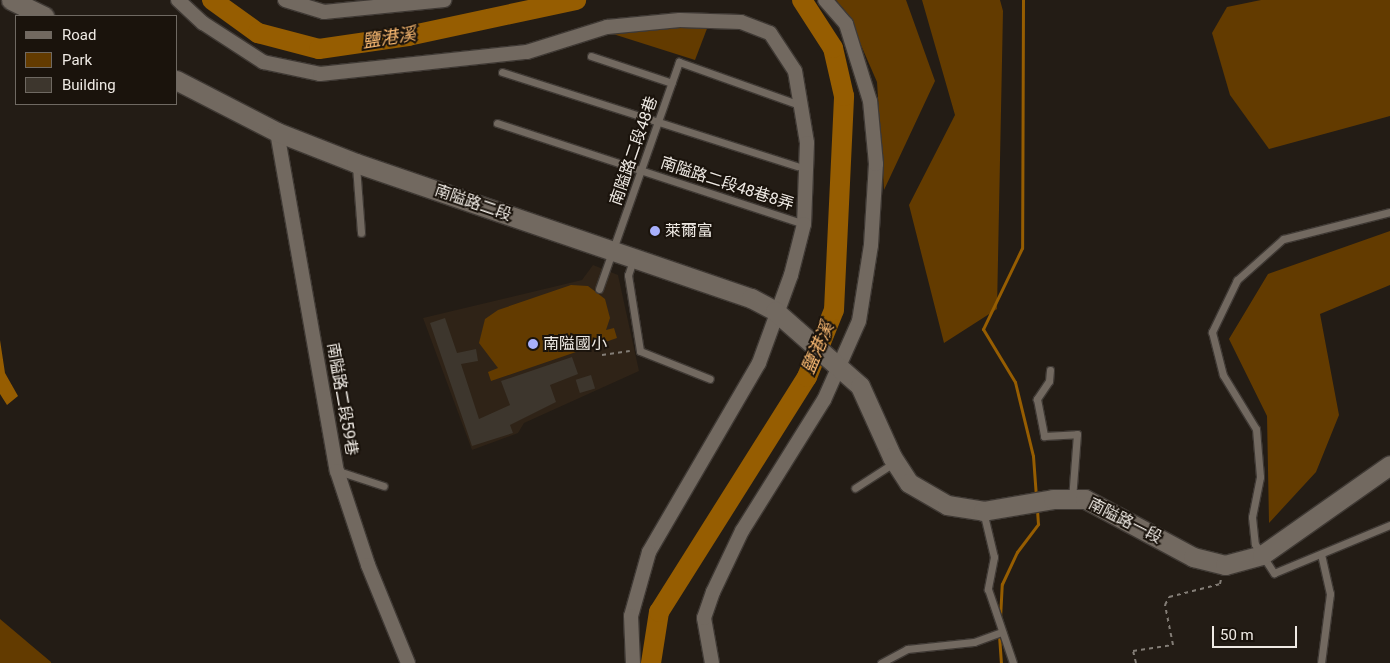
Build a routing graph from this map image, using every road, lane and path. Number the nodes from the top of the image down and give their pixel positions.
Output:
1 (11, 0) edge
2 (178, 0) edge
3 (285, 0) edge
4 (444, 0) edge
5 (825, 0) edge
6 (42, 15) edge
7 (591, 56) dead end
8 (502, 72) dead end
9 (178, 81) edge
10 (672, 83) junction
11 (800, 104) junction
12 (498, 123) dead end
13 (659, 123) junction
14 (277, 132) junction
15 (356, 163) junction
16 (797, 166) dead end
17 (641, 170) junction
18 (1390, 212) edge
19 (804, 224) junction
20 (360, 233) dead end
21 (614, 250) junction
22 (634, 257) junction
23 (600, 289) dead end
24 (776, 311) junction
25 (640, 351) junction
26 (602, 355) dead end
27 (839, 368) junction
28 (1050, 370) dead end
29 (710, 379) dead end
30 (895, 462) junction
31 (1390, 465) edge
32 (338, 471) junction
33 (384, 486) dead end
34 (855, 488) dead end
35 (1072, 499) junction
36 (983, 511) junction
37 (1390, 525) edge
38 (1321, 554) junction
39 (1262, 555) junction
40 (1225, 565) junction
41 (1002, 632) junction
42 (408, 663) edge
43 (633, 663) edge
44 (712, 663) edge
45 (881, 663) edge
46 (1013, 663) edge
47 (1136, 663) edge
48 (1321, 663) edge

1 - 6 street
2 - 11 street
3 - 4 street
5 - 27 street
7 - 10 lane
8 - 13 lane
9 - 14 street, 南隘路二段
10 - 11 lane, 南隘路二段48巷
10 - 13 lane, 南隘路二段48巷
11 - 19 street
12 - 17 lane, 南隘路二段48巷8弄
13 - 16 lane
13 - 17 lane, 南隘路二段48巷
14 - 15 street, 南隘路二段
14 - 32 street, 南隘路二段59巷
15 - 20 lane
15 - 21 street, 南隘路二段
17 - 19 lane, 南隘路二段48巷8弄
17 - 21 lane, 南隘路二段48巷
18 - 39 lane
19 - 24 street
21 - 22 street, 南隘路二段
21 - 23 lane, 南隘路二段48巷
22 - 24 street, 南隘路二段
22 - 25 lane
24 - 27 street, 南隘路一段
24 - 43 street
25 - 26 path
25 - 29 lane
27 - 30 street, 南隘路一段
27 - 44 street
28 - 35 lane
30 - 34 lane
30 - 36 street, 南隘路一段
31 - 39 street, 南隘路一段
32 - 33 lane
32 - 42 street, 南隘路二段59巷
35 - 36 street, 南隘路一段
35 - 40 street, 南隘路一段
36 - 41 lane
37 - 38 lane
38 - 39 lane
38 - 48 lane
39 - 40 street, 南隘路一段
40 - 47 path
41 - 45 lane
41 - 46 lane

